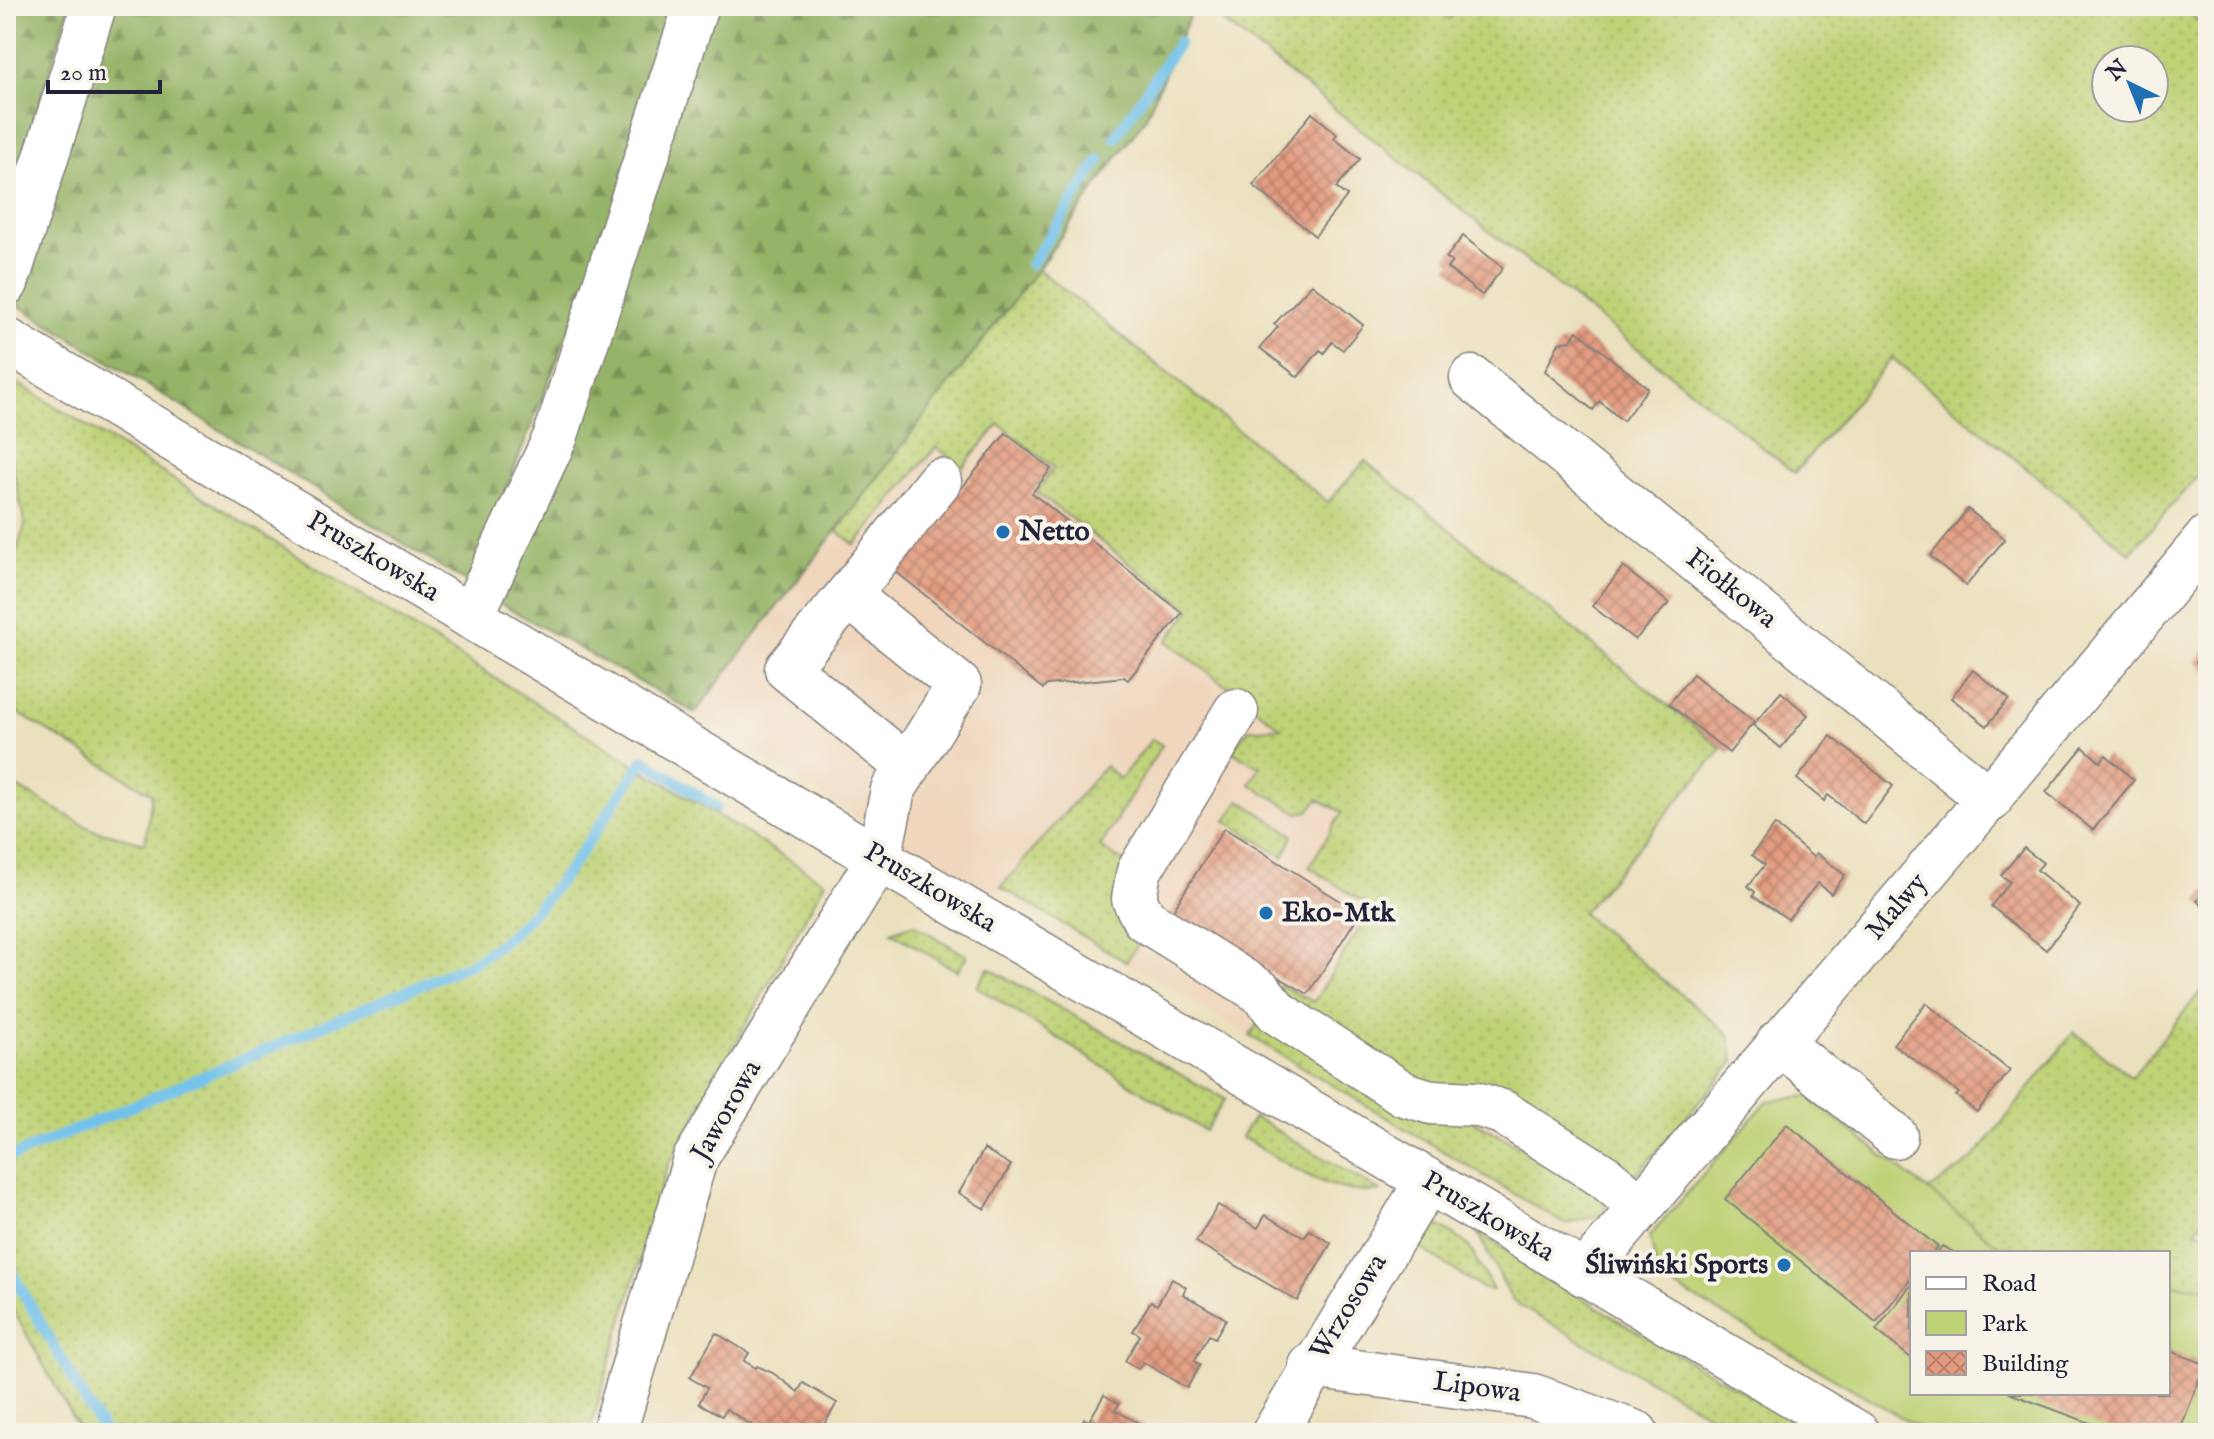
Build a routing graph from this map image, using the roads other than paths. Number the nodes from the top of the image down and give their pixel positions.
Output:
1 (94, 6) edge
2 (696, 6) edge
3 (6, 283) edge
4 (6, 340) edge
5 (1472, 378) dead end
6 (939, 481) dead end
7 (2208, 537) edge
8 (848, 595) junction
9 (471, 617) junction
10 (1236, 711) dead end
11 (908, 767) junction
12 (1990, 800) junction
13 (879, 858) junction
14 (1779, 1042) junction
15 (1895, 1136) dead end
16 (1427, 1182) junction
17 (1641, 1207) junction
18 (1584, 1274) junction
19 (1311, 1366) junction
20 (614, 1433) edge
21 (1274, 1433) edge
22 (1636, 1433) edge
23 (1857, 1433) edge

1 - 3 street
2 - 9 street
4 - 9 street, Pruszkowska
5 - 12 street, Fiołkowa
6 - 8 street
7 - 12 street, Malwy
8 - 11 street
8 - 11 street
9 - 13 street, Pruszkowska
10 - 17 street
11 - 13 street
12 - 14 street, Malwy
13 - 16 street, Pruszkowska
13 - 20 street, Jaworowa
14 - 15 street
14 - 17 street, Malwy
16 - 18 street, Pruszkowska
16 - 19 street, Wrzosowa
17 - 18 street, Malwy
18 - 23 street, Pruszkowska
19 - 21 street, Wrzosowa
19 - 22 street, Lipowa

